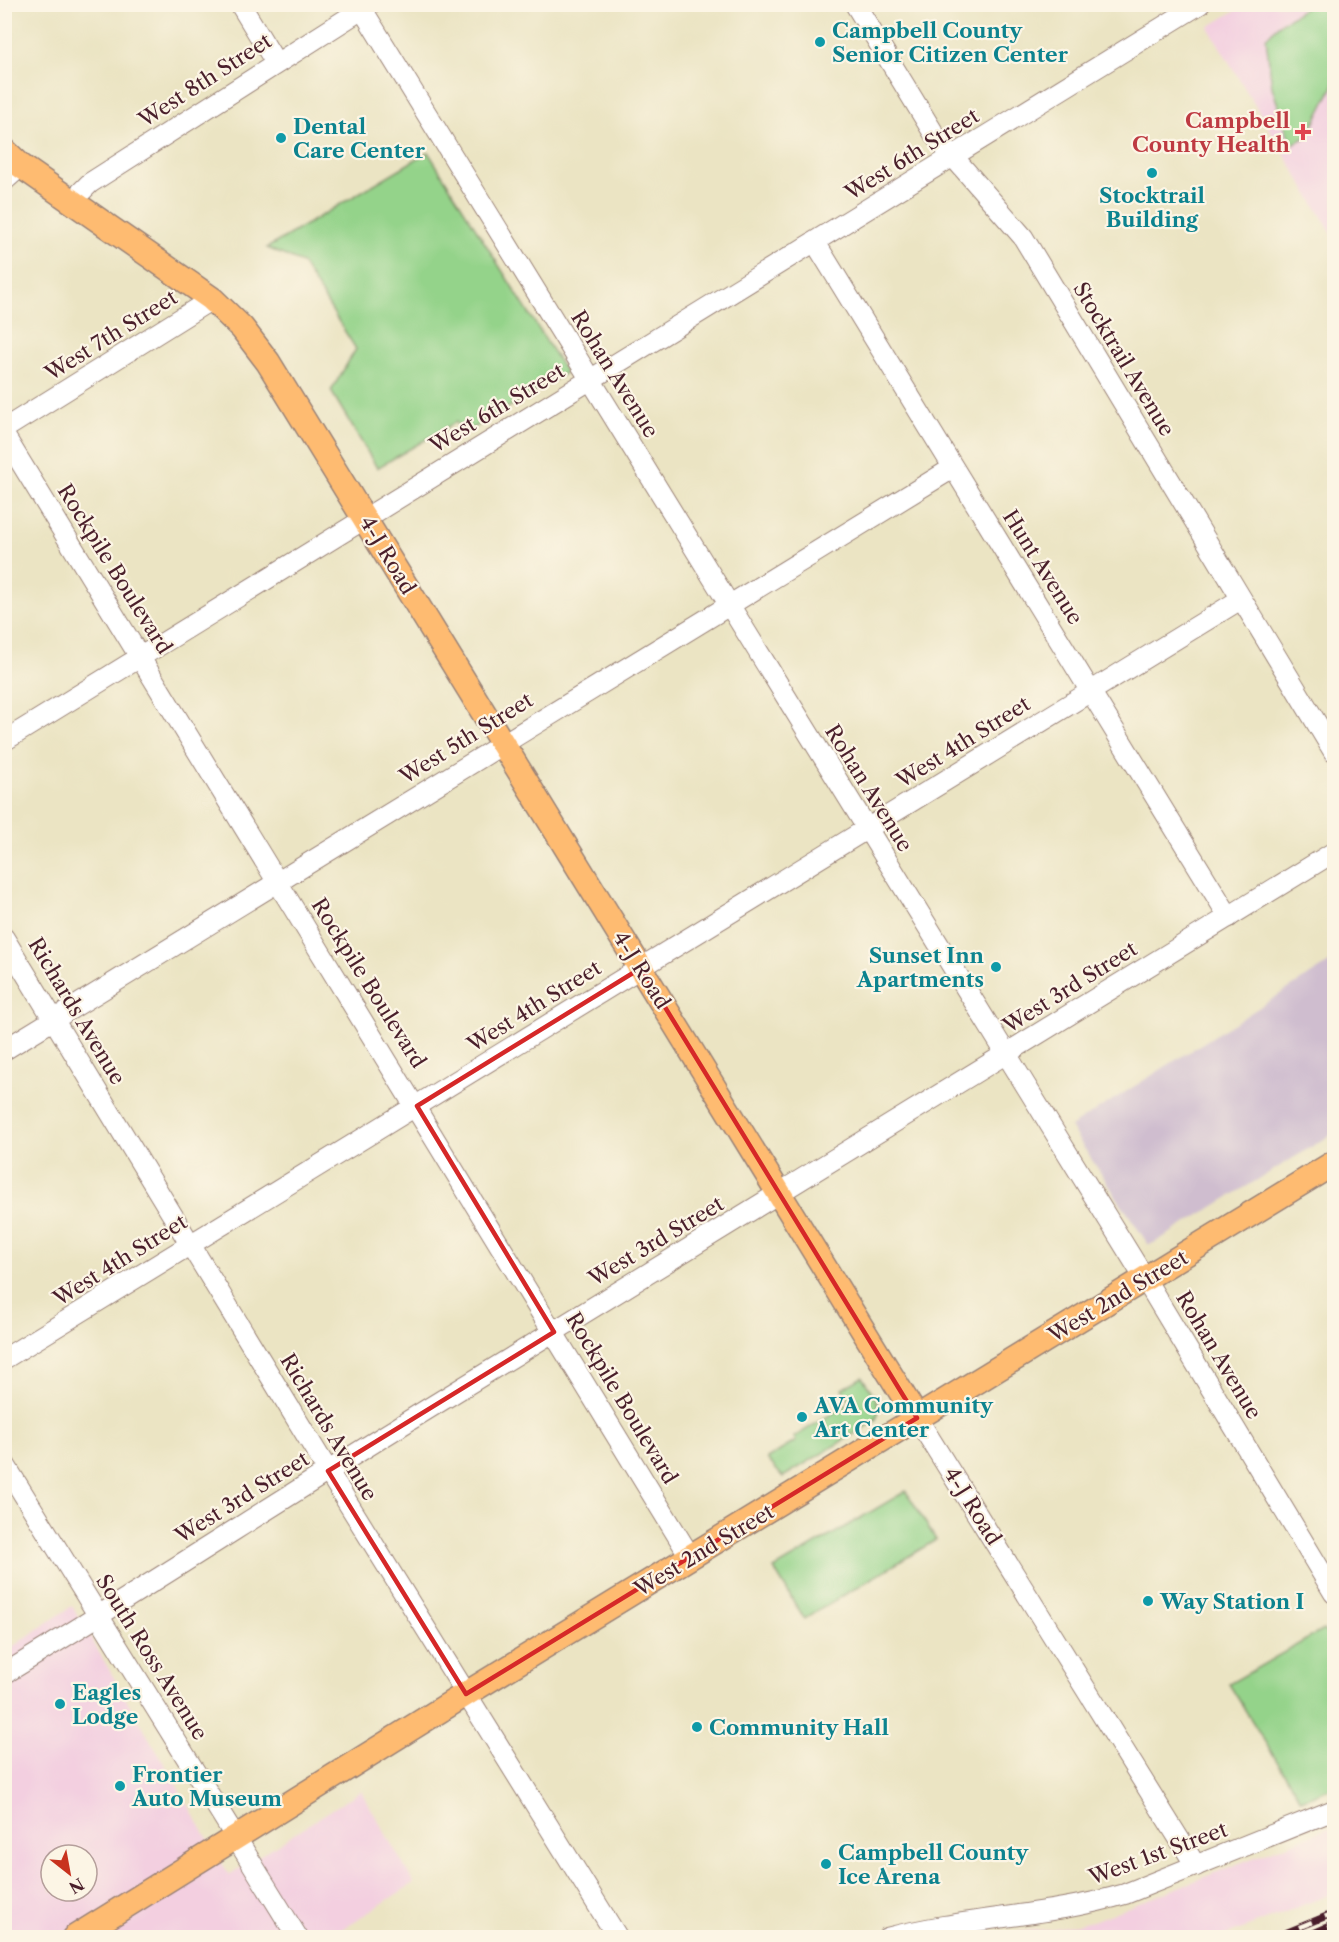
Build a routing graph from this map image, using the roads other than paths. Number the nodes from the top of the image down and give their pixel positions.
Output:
1 (240, 4) edge
2 (855, 4) edge
3 (1200, 4) edge
4 (366, 7) edge
5 (276, 63) junction
6 (953, 157) junction
7 (10, 166) edge
8 (71, 202) junction
9 (815, 242) junction
10 (212, 299) junction
11 (590, 380) junction
12 (4, 429) edge
13 (4, 435) edge
14 (953, 468) junction
15 (364, 517) junction
16 (1241, 599) junction
17 (728, 606) junction
18 (141, 656) junction
19 (1092, 691) junction
20 (4, 741) edge
21 (504, 743) junction
22 (1335, 752) edge
23 (867, 829) junction
24 (1335, 852) edge
25 (278, 882) junction
26 (1229, 917) junction
27 (4, 938) edge
28 (641, 968) junction
29 (54, 1019) junction
30 (4, 1050) edge
31 (1005, 1056) junction
32 (417, 1106) junction
33 (1335, 1163) edge
34 (781, 1194) junction
35 (191, 1245) junction
36 (1145, 1279) junction
37 (554, 1332) junction
38 (4, 1359) edge
39 (917, 1418) junction
40 (4, 1463) edge
41 (328, 1471) junction
42 (691, 1558) junction
43 (1335, 1593) edge
44 (99, 1617) junction
45 (4, 1674) edge
46 (466, 1694) junction
47 (1335, 1810) edge
48 (236, 1838) junction
49 (1196, 1866) junction
50 (74, 1938) edge
51 (298, 1938) edge
52 (618, 1938) edge
53 (887, 1938) edge

1 - 5 street
2 - 6 street, Stocktrail Avenue
3 - 6 street, West 6th Street
4 - 5 street, West 8th Street
4 - 11 street, Rohan Avenue
5 - 8 street, West 8th Street
6 - 9 street, West 6th Street
6 - 16 street, Stocktrail Avenue
7 - 8 main road, 4-J Road
8 - 10 main road, 4-J Road
9 - 11 street, West 6th Street
9 - 14 street, Hunt Avenue
10 - 12 street, West 7th Street
10 - 15 main road, 4-J Road
11 - 15 street, West 6th Street
11 - 17 street, Rohan Avenue
13 - 18 street, Rockpile Boulevard
14 - 17 street, West 5th Street
14 - 19 street, Hunt Avenue
15 - 18 street, West 6th Street
15 - 21 main road, 4-J Road
16 - 19 street, West 4th Street
16 - 22 street, Stocktrail Avenue
17 - 21 street, West 5th Street
17 - 23 street, Rohan Avenue
18 - 20 street, West 6th Street
18 - 25 street, Rockpile Boulevard
19 - 23 street, West 4th Street
19 - 26 street, Hunt Avenue
21 - 25 street, West 5th Street
21 - 28 main road, 4-J Road
23 - 28 street, West 4th Street
23 - 31 street, Rohan Avenue
24 - 26 street, West 3rd Street
25 - 29 street, West 5th Street
25 - 32 street, Rockpile Boulevard
26 - 31 street, West 3rd Street
27 - 29 street, Richards Avenue
28 - 32 street, West 4th Street
28 - 34 main road, 4-J Road
29 - 30 street, West 5th Street
29 - 35 street, Richards Avenue
31 - 34 street, West 3rd Street
31 - 36 street, Rohan Avenue
32 - 35 street, West 4th Street
32 - 37 street, Rockpile Boulevard
33 - 36 main road, West 2nd Street
34 - 37 street, West 3rd Street
34 - 39 main road, 4-J Road
35 - 38 street, West 4th Street
35 - 41 street, Richards Avenue
36 - 39 main road, West 2nd Street
36 - 43 street, Rohan Avenue
37 - 41 street, West 3rd Street
37 - 42 street, Rockpile Boulevard
39 - 42 main road, West 2nd Street
39 - 49 street, 4-J Road
40 - 44 street, South Ross Avenue
41 - 44 street, West 3rd Street
41 - 46 street, Richards Avenue
42 - 46 main road, West 2nd Street
44 - 45 street, West 3rd Street
44 - 48 street, South Ross Avenue
46 - 48 main road, West 2nd Street
46 - 52 street, Richards Avenue
47 - 49 street, West 1st Street
48 - 50 main road, West 2nd Street
48 - 51 street, South Ross Avenue
49 - 53 street, West 1st Street

